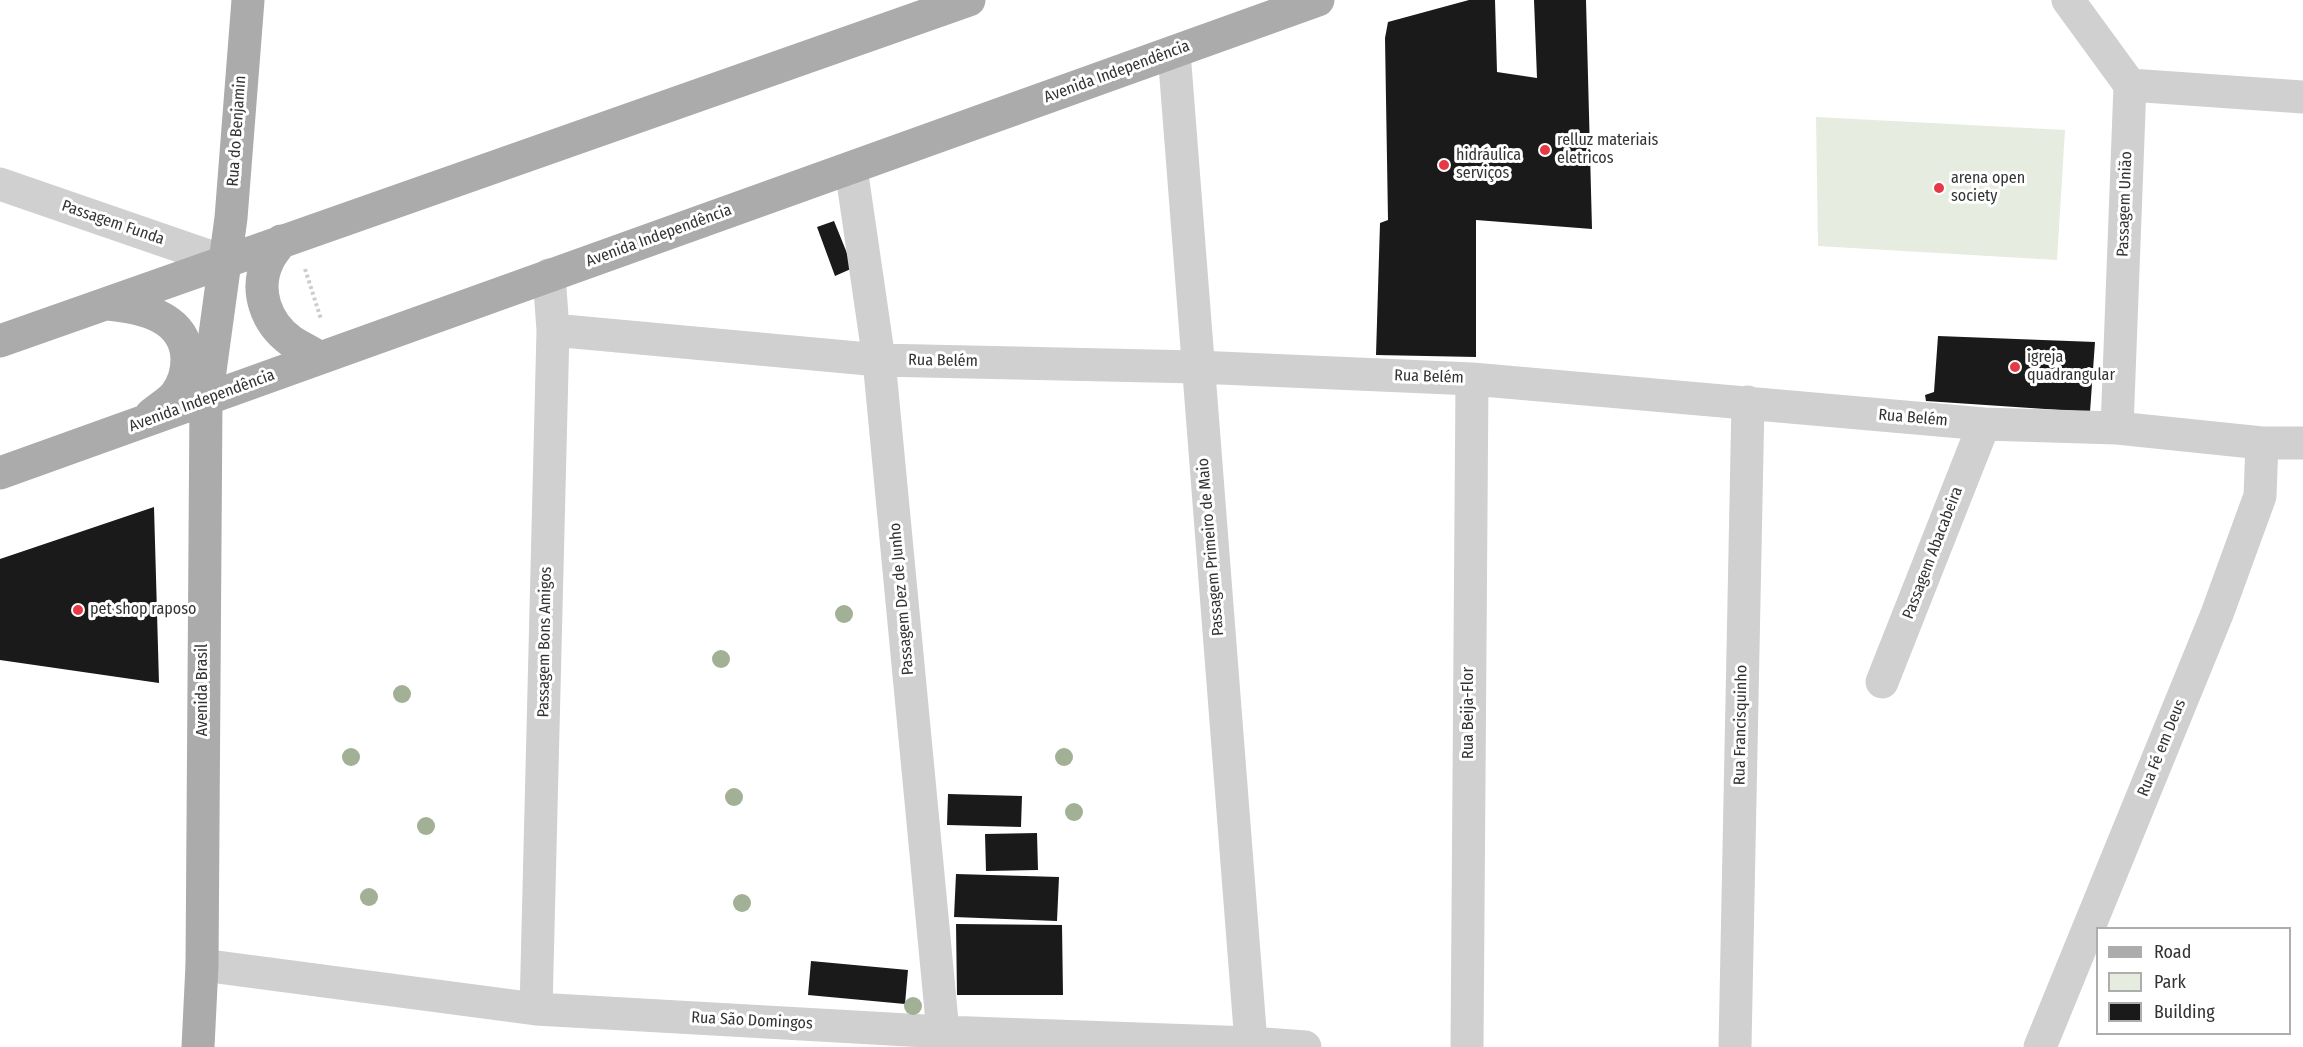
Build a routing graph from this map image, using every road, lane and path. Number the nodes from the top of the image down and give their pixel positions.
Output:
1 (248, 0) edge
2 (969, 0) edge
3 (1318, 0) edge
4 (2068, 0) edge
5 (1174, 52) junction
6 (2130, 85) junction
7 (2303, 97) edge
8 (851, 168) junction
9 (0, 184) edge
10 (288, 239) junction
11 (226, 262) junction
12 (549, 275) junction
13 (106, 304) junction
14 (553, 330) junction
15 (0, 341) edge
16 (326, 356) junction
17 (879, 360) junction
18 (1197, 367) junction
19 (1472, 379) junction
20 (206, 400) junction
21 (1748, 402) junction
22 (140, 424) junction
23 (1984, 424) junction
24 (2118, 428) junction
25 (2262, 443) junction
26 (2303, 443) edge
27 (0, 472) edge
28 (1882, 682) dead end
29 (202, 965) junction
30 (536, 1009) junction
31 (943, 1032) junction
32 (1251, 1042) junction
33 (198, 1047) edge
34 (1305, 1047) edge
35 (1467, 1047) edge
36 (1735, 1047) edge
37 (2040, 1047) edge

1 - 11 main road, Rua do Benjamin
2 - 10 main road
3 - 5 main road, Avenida Independência
4 - 6 street
5 - 8 main road, Avenida Independência
5 - 18 street, Passagem Primeiro de Maio
6 - 7 street
6 - 24 street, Passagem União
8 - 12 main road, Avenida Independência
8 - 17 street, Passagem Dez de Junho
9 - 11 street, Passagem Funda
10 - 11 main road
10 - 16 path
10 - 16 main road
11 - 13 main road
11 - 20 main road, Avenida Brasil
12 - 14 street, Passagem Bons Amigos
12 - 16 main road, Avenida Independência
13 - 15 main road
13 - 22 main road
14 - 17 street, Rua Belém
14 - 30 street, Passagem Bons Amigos
16 - 20 main road, Avenida Independência
17 - 18 street, Rua Belém
17 - 31 street, Passagem Dez de Junho
18 - 19 street, Rua Belém
18 - 32 street, Passagem Primeiro de Maio
19 - 21 street, Rua Belém
19 - 35 street, Rua Beija-Flor
20 - 22 main road, Avenida Independência
20 - 29 main road, Avenida Brasil
21 - 23 street, Rua Belém
21 - 36 street, Rua Francisquinho
22 - 27 main road, Avenida Independência
23 - 24 street, Rua Belém
23 - 28 street, Passagem Abacabeira
24 - 25 street, Rua Belém
25 - 26 street, Rua Belém
25 - 37 street, Rua Fé em Deus
29 - 30 street, Rua São Domingos
29 - 33 main road, Avenida Brasil
30 - 31 street, Rua São Domingos
31 - 32 street, Rua São Domingos
32 - 34 street, Rua São Domingos

